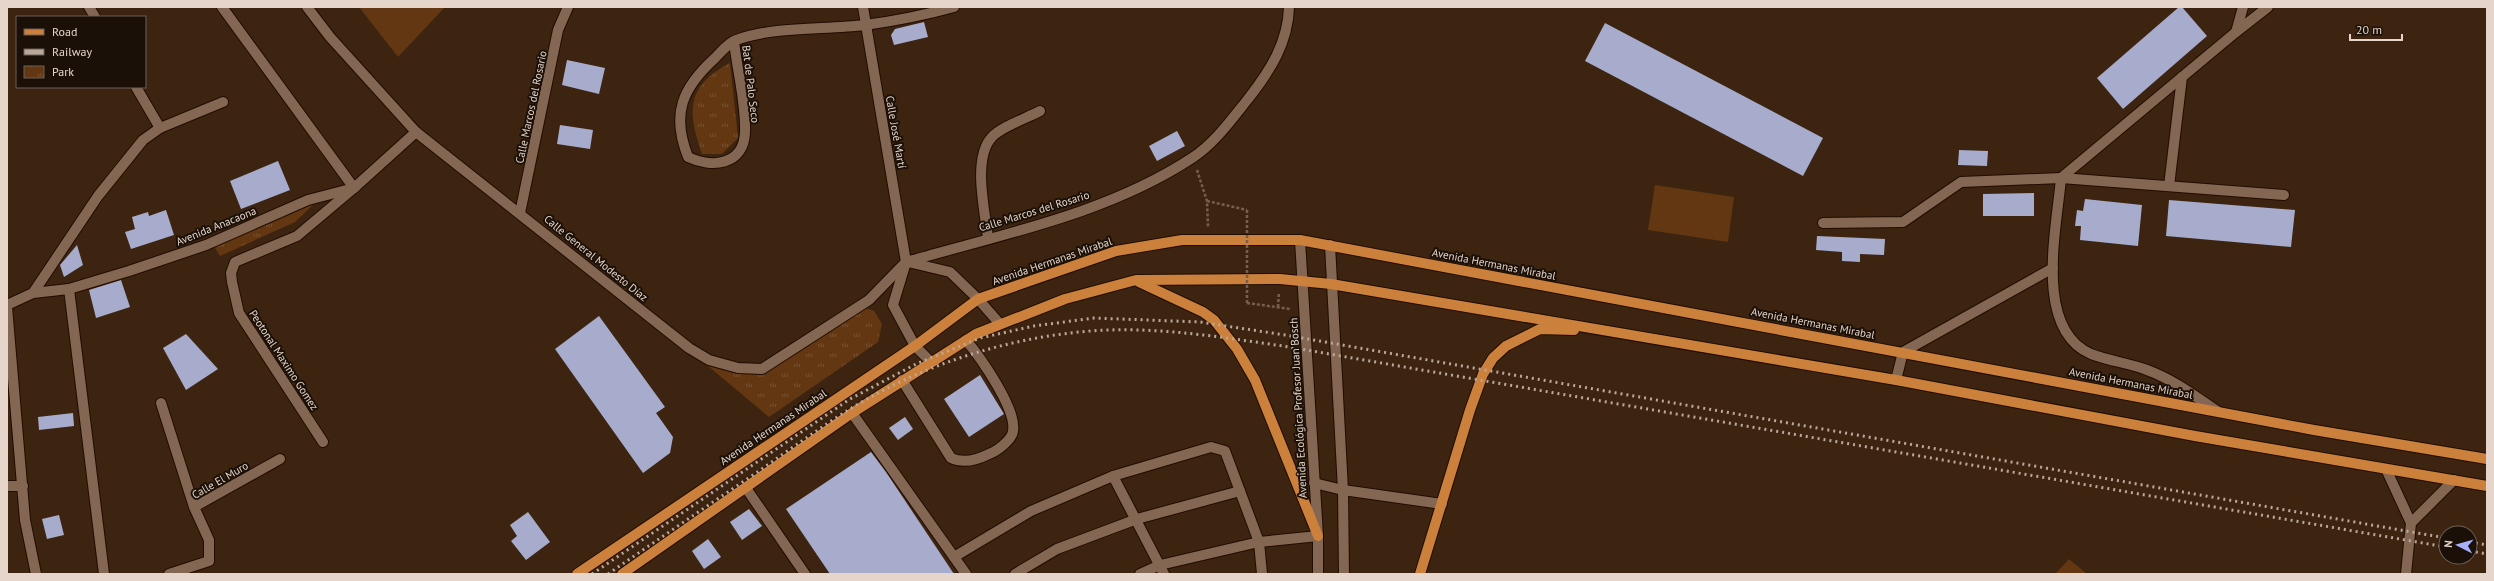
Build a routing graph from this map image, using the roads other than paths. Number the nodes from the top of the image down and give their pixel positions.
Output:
1 (89, 7) edge
2 (222, 7) edge
3 (307, 7) edge
4 (568, 7) edge
5 (863, 7) edge
6 (954, 7) edge
7 (1289, 7) edge
8 (2243, 7) edge
9 (2268, 7) edge
10 (94, 16) edge
11 (865, 25) junction
12 (2236, 32) junction
13 (734, 41) junction
14 (2182, 77) junction
15 (137, 88) edge
16 (223, 102) dead end
17 (1040, 111) dead end
18 (160, 128) junction
19 (416, 132) junction
20 (2062, 178) junction
21 (2169, 186) junction
22 (354, 188) junction
23 (2284, 195) dead end
24 (520, 213) junction
25 (1823, 223) dead end
26 (988, 238) junction
27 (1300, 240) junction
28 (1330, 245) junction
29 (906, 262) junction
30 (2053, 268) junction
31 (1136, 280) junction
32 (1303, 280) junction
33 (1331, 284) junction
34 (69, 289) junction
35 (33, 293) junction
36 (978, 299) junction
37 (7, 306) edge
38 (1000, 324) junction
39 (1606, 330) junction
40 (966, 340) junction
41 (914, 346) junction
42 (1903, 352) junction
43 (931, 362) junction
44 (902, 380) junction
45 (1896, 380) junction
46 (161, 403) dead end
47 (2217, 411) junction
48 (852, 413) junction
49 (323, 442) dead end
50 (280, 459) dead end
51 (2487, 460) edge
52 (2386, 469) junction
53 (1113, 476) junction
54 (2454, 480) junction
55 (1314, 483) junction
56 (7, 486) edge
57 (23, 486) junction
58 (2487, 486) edge
59 (746, 488) junction
60 (1343, 490) junction
61 (1240, 491) junction
62 (1442, 504) junction
63 (194, 507) junction
64 (1137, 519) junction
65 (2411, 523) junction
66 (1318, 536) junction
67 (1259, 542) junction
68 (954, 557) junction
69 (1162, 569) edge
70 (36, 574) edge
71 (104, 574) edge
72 (169, 574) edge
73 (577, 574) edge
74 (622, 574) edge
75 (805, 574) edge
76 (966, 574) edge
77 (1015, 574) edge
78 (1140, 574) edge
79 (1262, 574) edge
80 (1318, 574) edge
81 (1344, 574) edge
82 (1420, 574) edge
83 (2406, 574) edge

1 - 10 street
2 - 22 street
3 - 19 street, Calle General Modesto Díaz
4 - 24 street, Calle Marcos del Rosario
5 - 11 street, Calle José Martí
6 - 11 street, Bat de Palo Seco
7 - 26 street, Calle Marcos del Rosario
8 - 12 street
9 - 12 street
11 - 13 street, Bat de Palo Seco
11 - 29 street, Calle José Martí
12 - 14 street
13 - 13 street, Bat de Palo Seco
14 - 20 street
14 - 21 street
15 - 18 street
16 - 18 street
17 - 26 street
18 - 35 street
19 - 22 street, Avenida Anacaona
19 - 24 street, Calle General Modesto Díaz
20 - 21 street
20 - 25 street
20 - 30 street
21 - 23 street
22 - 34 street, Avenida Anacaona
22 - 49 street, Peotonal Maximo Gomez
24 - 29 street, Calle General Modesto Díaz
26 - 29 street, Calle Marcos del Rosario
27 - 28 main road, Avenida Hermanas Mirabal
27 - 32 street, Avenida Ecológica Profesor Juan Bosch
27 - 36 main road, Avenida Hermanas Mirabal
28 - 33 street
28 - 42 main road, Avenida Hermanas Mirabal
29 - 36 street
29 - 41 street
30 - 42 street
30 - 47 street
31 - 32 main road
31 - 38 main road
31 - 66 main road
32 - 33 main road
32 - 55 street, Avenida Ecológica Profesor Juan Bosch
33 - 39 main road
33 - 60 street
34 - 35 street, Avenida Anacaona
34 - 71 street
35 - 37 street, Avenida Anacaona
36 - 38 street
36 - 41 main road, Avenida Hermanas Mirabal
37 - 57 street
38 - 40 main road
39 - 45 main road
39 - 62 main road
40 - 43 main road
40 - 44 street
41 - 43 street
41 - 73 main road, Avenida Hermanas Mirabal
42 - 45 street
42 - 47 main road, Avenida Hermanas Mirabal
43 - 44 main road
44 - 48 main road
45 - 52 main road
46 - 63 street
47 - 51 main road, Avenida Hermanas Mirabal
48 - 59 main road
48 - 68 street
50 - 63 street, Calle El Muro
52 - 54 main road
52 - 65 street
53 - 61 street
53 - 64 street
53 - 68 street
54 - 58 main road
54 - 65 street
55 - 60 street
55 - 66 street, Avenida Ecológica Profesor Juan Bosch
56 - 57 street
57 - 70 street
59 - 74 main road
59 - 75 street
60 - 62 street
60 - 81 street
61 - 64 street
61 - 67 street
62 - 82 main road
63 - 72 street, Calle El Muro
64 - 69 street
64 - 77 street
65 - 83 street
66 - 67 street
66 - 80 street, Avenida Ecológica Profesor Juan Bosch
67 - 69 street
67 - 79 street
68 - 76 street
69 - 78 street

